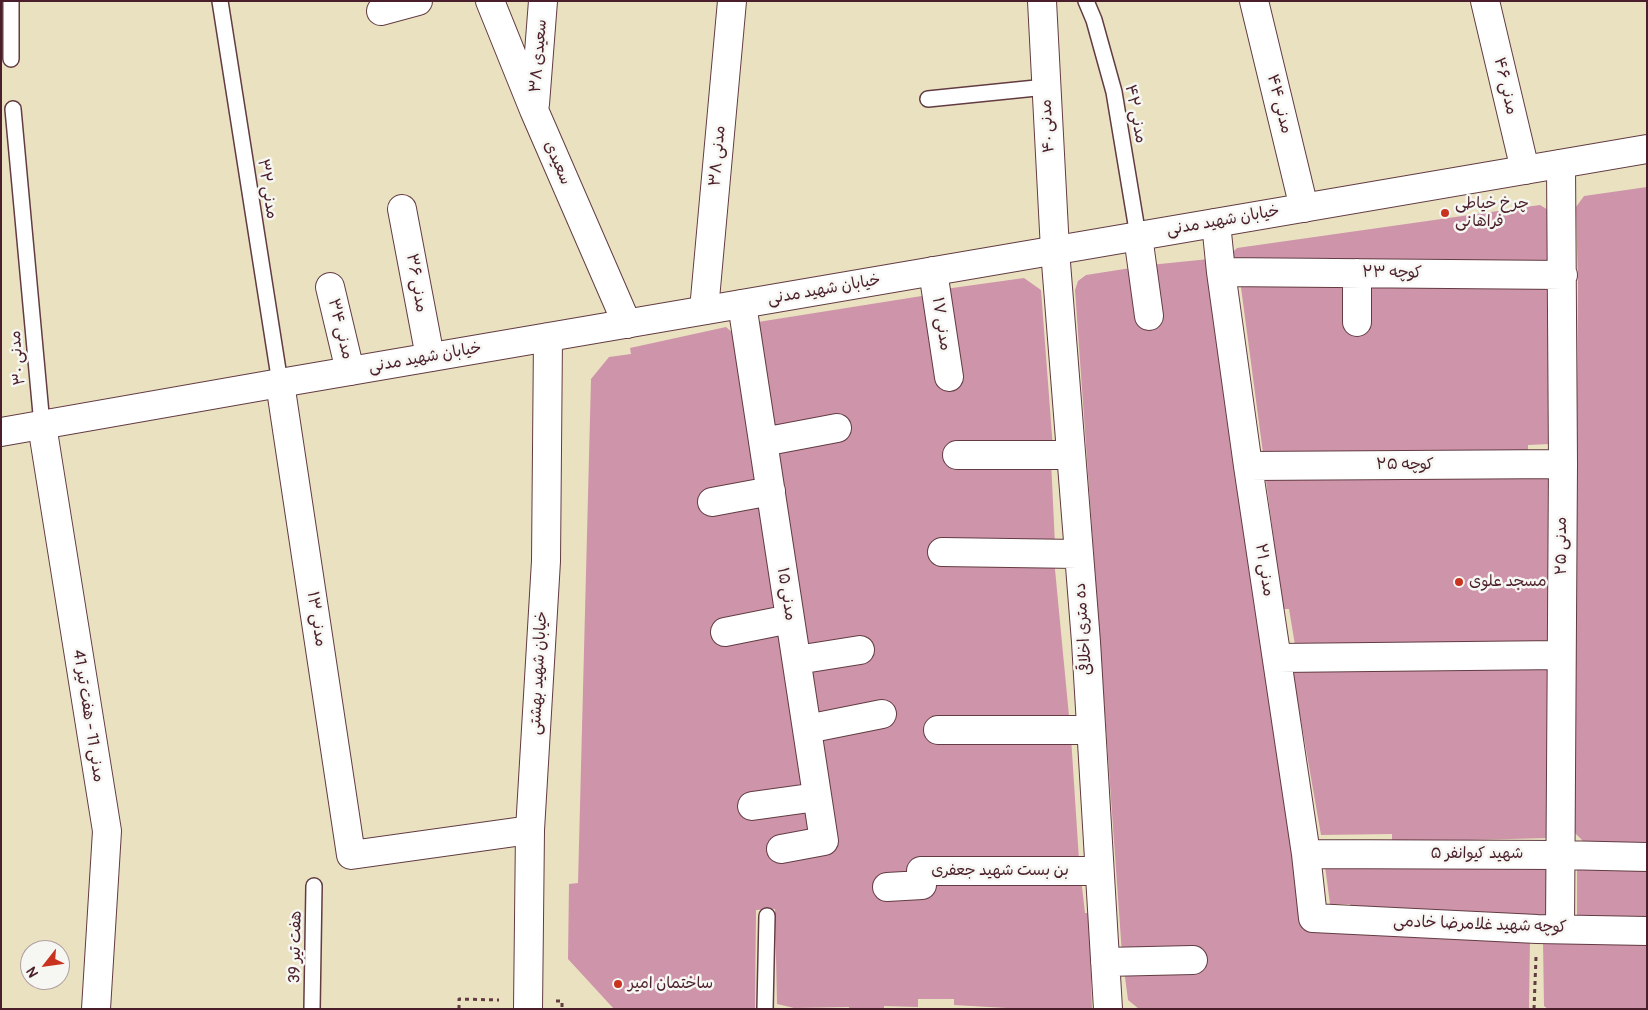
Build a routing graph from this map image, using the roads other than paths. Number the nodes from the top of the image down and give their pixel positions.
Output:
1 (11, 1) edge
2 (220, 1) edge
3 (418, 1) edge
4 (490, 1) edge
5 (543, 1) edge
6 (732, 1) edge
7 (1042, 1) edge
8 (1086, 1) edge
9 (1254, 1) edge
10 (1485, 1) edge
11 (381, 12) dead end
12 (11, 59) dead end
13 (1046, 87) junction
14 (928, 99) dead end
15 (13, 109) dead end
16 (534, 110) junction
17 (1647, 149) edge
18 (1561, 164) junction
19 (1525, 170) junction
20 (402, 208) dead end
21 (1304, 208) junction
22 (1216, 223) junction
23 (1138, 236) junction
24 (1055, 250) junction
25 (933, 271) junction
26 (1221, 272) junction
27 (1357, 273) junction
28 (1563, 275) junction
29 (330, 288) dead end
30 (742, 304) junction
31 (704, 310) junction
32 (1149, 316) dead end
33 (1357, 322) dead end
34 (627, 324) junction
35 (548, 337) junction
36 (430, 357) junction
37 (350, 371) junction
38 (949, 377) dead end
39 (280, 383) junction
40 (42, 425) junction
41 (837, 428) dead end
42 (1, 432) edge
43 (763, 442) junction
44 (957, 455) dead end
45 (1071, 456) junction
46 (1563, 464) junction
47 (1248, 466) junction
48 (771, 491) junction
49 (712, 502) dead end
50 (942, 552) dead end
51 (1078, 554) junction
52 (790, 619) junction
53 (725, 632) dead end
54 (860, 650) dead end
55 (1561, 655) junction
56 (1278, 658) junction
57 (797, 660) junction
58 (882, 714) dead end
59 (807, 729) junction
60 (938, 730) dead end
61 (1091, 730) junction
62 (818, 797) junction
63 (752, 806) dead end
64 (530, 830) junction
65 (781, 849) dead end
66 (1306, 854) junction
67 (1560, 855) junction
68 (1647, 857) edge
69 (1099, 871) junction
70 (314, 886) dead end
71 (886, 887) dead end
72 (767, 916) dead end
73 (1313, 918) joint
74 (1548, 928) junction
75 (1647, 932) edge
76 (1193, 960) dead end
77 (1105, 962) junction
78 (96, 1009) edge
79 (312, 1009) edge
80 (528, 1009) edge
81 (765, 1009) edge
82 (1108, 1009) edge

1 - 12 lane
2 - 39 lane, مدنی ۳۲
3 - 11 street
4 - 16 street, سعیدی
5 - 16 street, سعیدی ۳۸
6 - 31 street, مدنی ۳۸
7 - 13 street, مدنی ۴۰
8 - 23 lane, مدنی ۴۲
9 - 21 street, مدنی ۴۴
10 - 19 street, مدنی ۴۶
13 - 14 lane
13 - 24 street, مدنی ۴۰
15 - 40 lane, مدنی ۳۰
16 - 34 street, سعیدی
17 - 18 street, خیابان شهید مدنی
18 - 19 street, خیابان شهید مدنی
18 - 28 street, مدنی ۲۵
19 - 21 street, خیابان شهید مدنی
20 - 36 street, مدنی ۳۶
21 - 22 street, خیابان شهید مدنی
22 - 23 street, خیابان شهید مدنی
22 - 26 street, مدنی ۲۱
23 - 24 street, خیابان شهید مدنی
23 - 32 street
24 - 25 street, خیابان شهید مدنی
24 - 45 street, ده متری اخلاقی
25 - 30 street, خیابان شهید مدنی
25 - 38 street, مدنی ۱۷
26 - 27 street, کوچه ۲۳
26 - 47 street, مدنی ۲۱
27 - 28 street, کوچه ۲۳
27 - 33 street
28 - 46 street, مدنی ۲۵
29 - 37 street, مدنی ۳۴
30 - 31 street, خیابان شهید مدنی
30 - 43 street, مدنی ۱۵
31 - 34 street, خیابان شهید مدنی
34 - 35 street, خیابان شهید مدنی
35 - 36 street, خیابان شهید مدنی
35 - 64 street, خیابان شهید بهشتی
36 - 37 street, خیابان شهید مدنی
37 - 39 street, خیابان شهید مدنی
39 - 40 street, خیابان شهید مدنی
39 - 64 street, مدنی ۱۳
40 - 42 street, خیابان شهید مدنی
40 - 78 street, مدنی 11 - هفت تیر 41
41 - 43 street
43 - 48 street, مدنی ۱۵
44 - 45 street
45 - 51 street, ده متری اخلاقی
46 - 47 street, کوچه ۲۵
46 - 55 street, مدنی ۲۵
47 - 56 street, مدنی ۲۱
48 - 49 street
48 - 52 street, مدنی ۱۵
50 - 51 street
51 - 61 street, ده متری اخلاقی
52 - 53 street
52 - 57 street, مدنی ۱۵
54 - 57 street
55 - 56 street
55 - 67 street, مدنی ۲۵
56 - 66 street, مدنی ۲۱
57 - 59 street, مدنی ۱۵
58 - 59 street
59 - 62 street, مدنی ۱۵
60 - 61 street
61 - 69 street, ده متری اخلاقی
62 - 63 street
62 - 65 street, مدنی ۱۵
64 - 80 street, خیابان شهید بهشتی
66 - 67 street, شهید کیوانفر ۵
66 - 73 street, مدنی ۲۱
67 - 68 street, شهید کیوانفر ۵
67 - 74 street, مدنی ۲۵
69 - 71 street, بن بست شهید جعفری
69 - 77 street, ده متری اخلاقی
70 - 79 lane, هفت تیر 39
72 - 81 lane
73 - 74 street, کوچه شهید غلامرضا خادمی
74 - 75 street, کوچه شهید غلامرضا خادمی
76 - 77 street
77 - 82 street, ده متری اخلاقی

